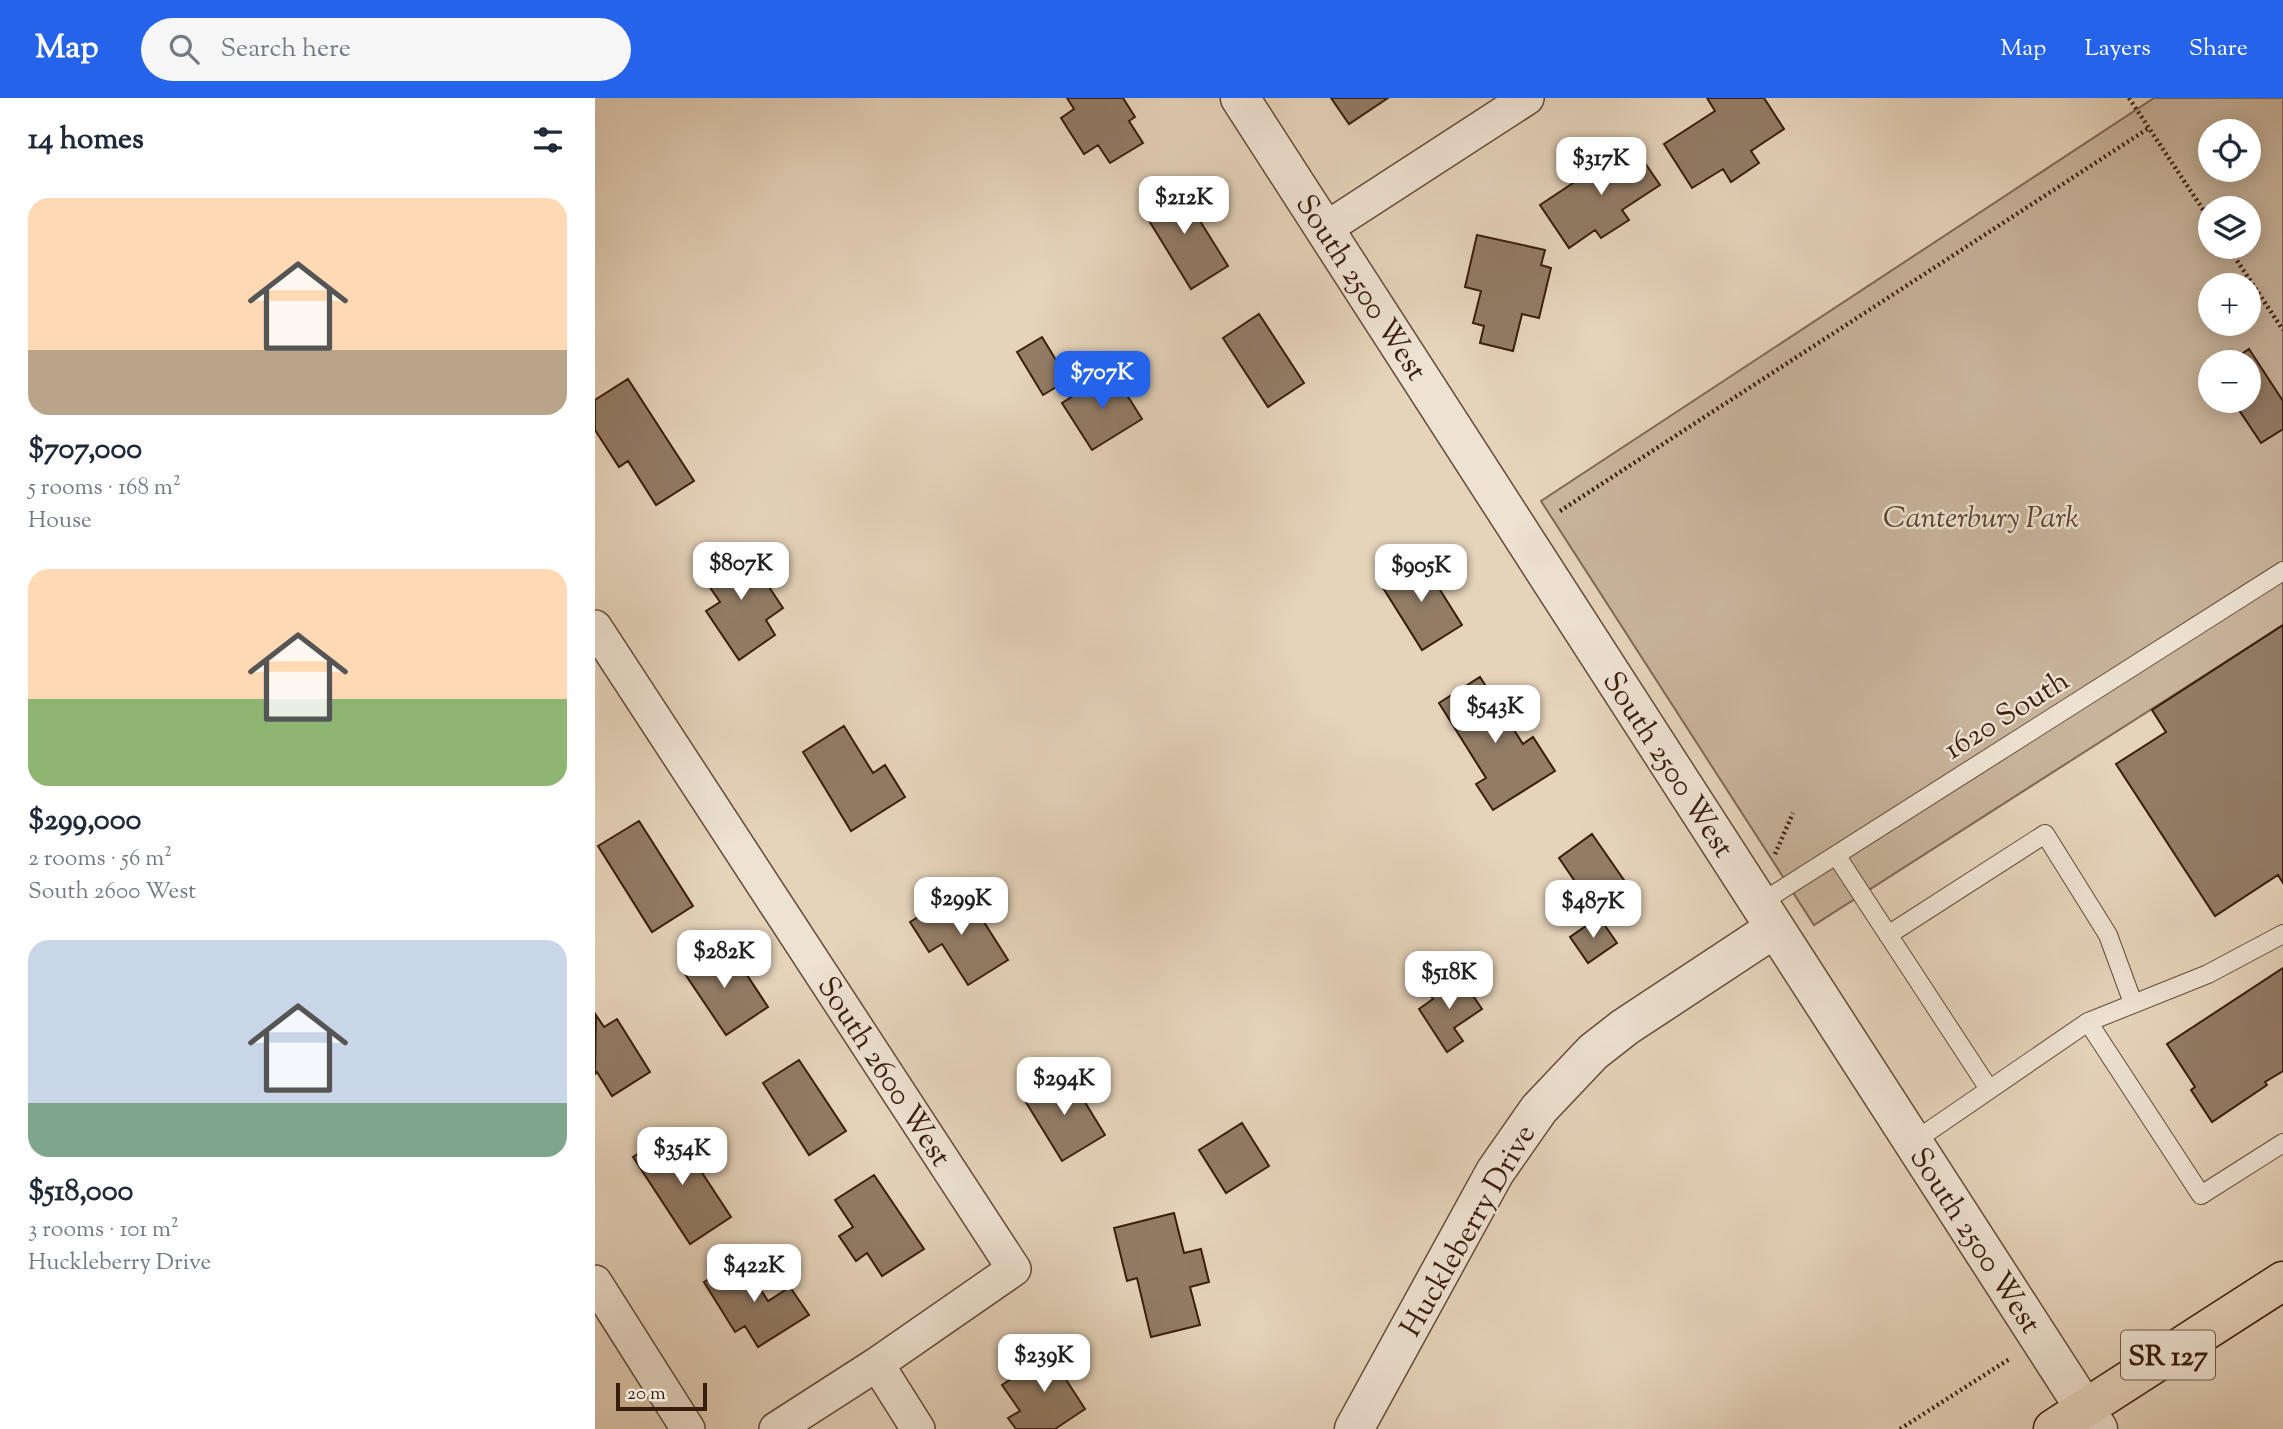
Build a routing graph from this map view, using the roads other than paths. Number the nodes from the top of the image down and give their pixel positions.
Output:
1 (1240, 98) edge
2 (1527, 98) edge
3 (1325, 229) junction
4 (2283, 571) edge
5 (595, 627) edge
6 (1836, 855) junction
7 (1767, 916) junction
8 (2283, 934) edge
9 (1888, 935) junction
10 (2133, 1003) junction
11 (2088, 1022) junction
12 (1989, 1089) junction
13 (1913, 1142) junction
14 (2283, 1143) edge
15 (2283, 1280) edge
16 (595, 1282) edge
17 (877, 1364) junction
18 (2092, 1419) edge
19 (688, 1429) edge
20 (776, 1429) edge
21 (918, 1429) edge
22 (1354, 1429) edge
23 (2053, 1429) edge

1 - 3 street, South 2500 West
2 - 3 street
3 - 7 street, South 2500 West
4 - 6 lane, 1620 South
5 - 17 street, South 2600 West
6 - 7 lane, 1620 South
6 - 9 lane
7 - 13 street, South 2500 West
7 - 22 street, Huckleberry Drive
8 - 10 lane
9 - 10 lane
9 - 12 lane
10 - 11 lane
11 - 12 lane
11 - 14 lane
12 - 13 lane
13 - 18 street, South 2500 West
15 - 18 main road, SR 127
16 - 19 street
17 - 20 street
17 - 21 street
18 - 23 main road, SR 127

